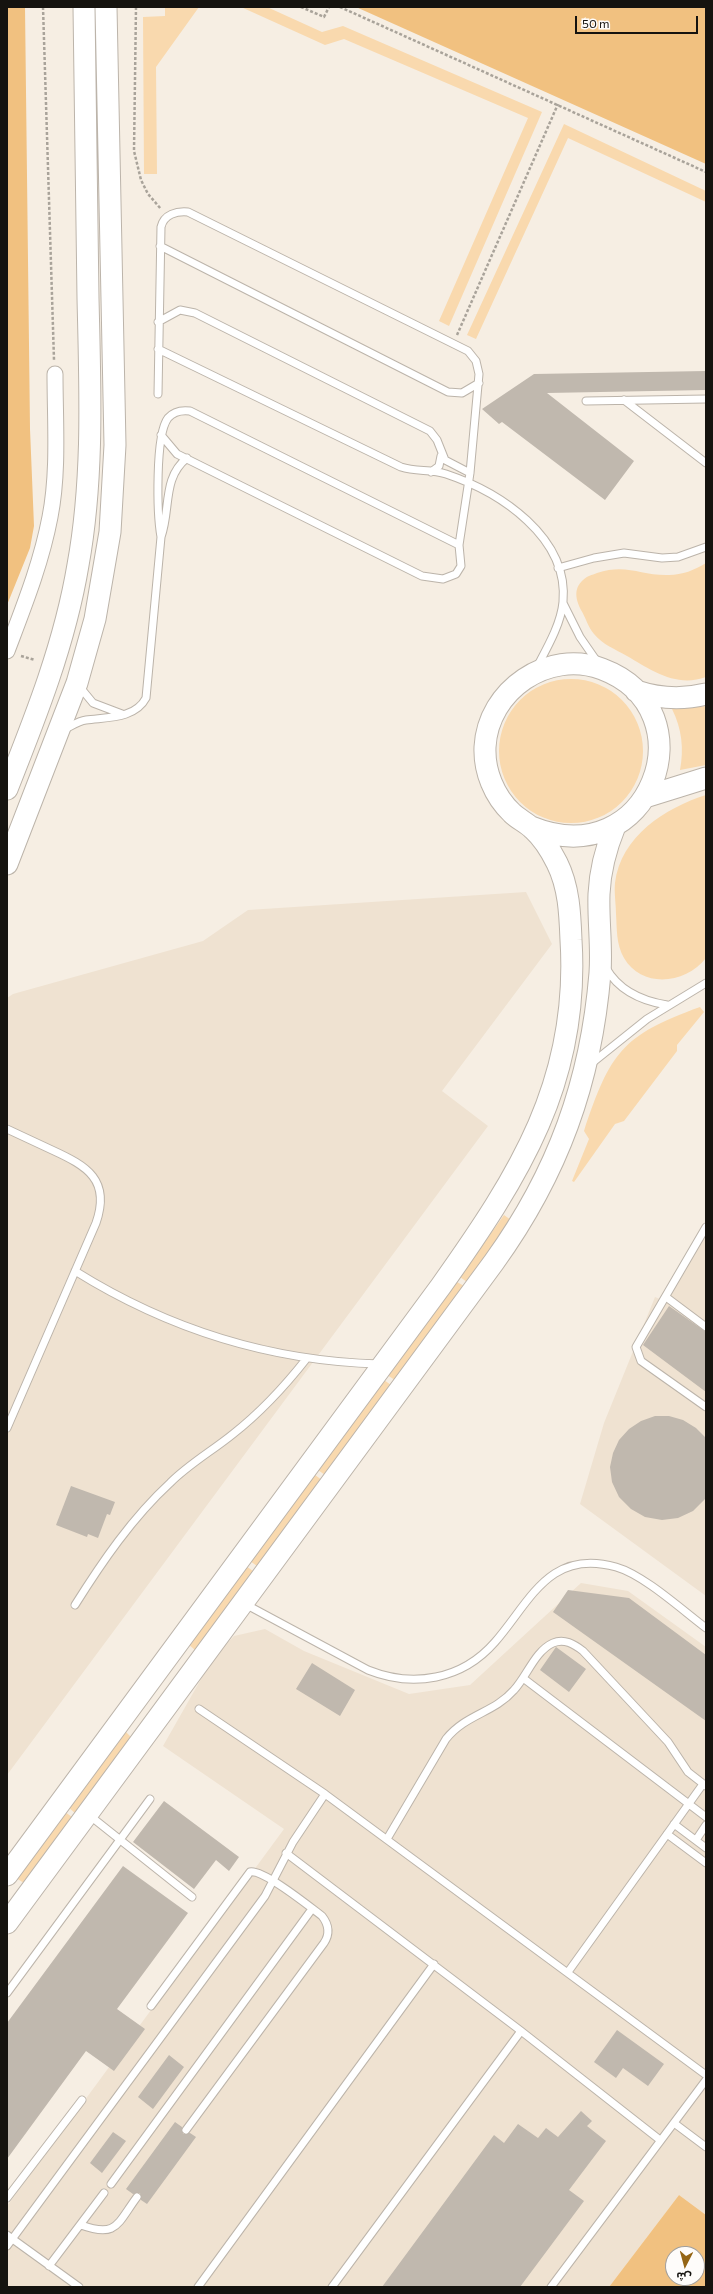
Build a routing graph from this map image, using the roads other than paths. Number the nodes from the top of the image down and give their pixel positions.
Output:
1 (84, 7) edge
2 (106, 7) edge
3 (160, 246) junction
4 (158, 322) junction
5 (158, 349) junction
6 (55, 374) road end
7 (479, 383) junction
8 (158, 394) dead end
9 (706, 399) edge
10 (624, 400) junction
11 (586, 401) dead end
12 (161, 435) junction
13 (441, 456) junction
14 (187, 458) junction
15 (706, 463) edge
16 (431, 472) junction
17 (470, 473) junction
18 (469, 483) junction
19 (161, 537) junction
20 (459, 545) junction
21 (706, 547) edge
22 (558, 568) junction
23 (563, 603) junction
24 (14, 653) edge
25 (602, 669) junction
26 (534, 673) junction
27 (77, 683) junction
28 (636, 691) junction
29 (706, 694) edge
30 (38, 710) junction
31 (122, 714) junction
32 (59, 732) junction
33 (706, 778) edge
34 (7, 789) edge
35 (646, 797) junction
36 (26, 816) junction
37 (615, 826) junction
38 (531, 827) junction
39 (7, 864) edge
40 (601, 958) junction
41 (706, 983) edge
42 (666, 1005) junction
43 (564, 1046) junction
44 (586, 1068) junction
45 (7, 1129) edge
46 (531, 1207) junction
47 (706, 1227) edge
48 (75, 1271) junction
49 (666, 1297) junction
50 (706, 1327) edge
51 (307, 1358) junction
52 (383, 1364) junction
53 (706, 1406) edge
54 (7, 1428) edge
55 (243, 1603) junction
56 (75, 1605) dead end
57 (706, 1628) edge
58 (523, 1678) junction
59 (199, 1709) dead end
60 (704, 1785) edge
61 (325, 1794) junction
62 (150, 1800) dead end
63 (689, 1804) junction
64 (88, 1814) junction
65 (706, 1817) edge
66 (674, 1824) junction
67 (706, 1825) edge
68 (667, 1834) junction
69 (387, 1839) junction
70 (120, 1840) junction
71 (696, 1840) junction
72 (706, 1848) edge
73 (286, 1853) junction
74 (706, 1863) edge
75 (7, 1875) edge
76 (273, 1882) junction
77 (192, 1897) dead end
78 (312, 1909) junction
79 (7, 1923) edge
80 (434, 1964) junction
81 (568, 1972) junction
82 (7, 1993) edge
83 (151, 2006) dead end
84 (522, 2031) junction
85 (706, 2075) edge
86 (706, 2080) edge
87 (82, 2100) dead end
88 (674, 2123) junction
89 (186, 2130) dead end
90 (660, 2140) junction
91 (706, 2147) edge
92 (111, 2184) dead end
93 (104, 2193) dead end
94 (137, 2197) dead end
95 (7, 2198) edge
96 (81, 2225) junction
97 (10, 2237) edge
98 (7, 2246) edge
99 (50, 2266) junction
100 (80, 2287) edge
101 (198, 2287) edge
102 (332, 2287) edge
103 (551, 2287) edge

1 - 30 main road
2 - 27 main road
3 - 4 lane
3 - 7 lane
3 - 7 lane
4 - 5 lane
4 - 13 lane
5 - 8 lane
5 - 16 lane
6 - 24 street
7 - 17 lane
9 - 10 lane
10 - 11 lane
10 - 15 lane
12 - 14 lane
12 - 19 lane
12 - 20 lane
13 - 16 lane
13 - 17 lane
14 - 19 lane
14 - 20 lane
16 - 18 lane
17 - 18 lane
18 - 20 lane
18 - 22 lane
19 - 31 lane
21 - 22 lane
22 - 23 lane
23 - 25 lane
23 - 26 lane
25 - 26 main road
25 - 28 main road
26 - 38 main road
27 - 31 lane
27 - 32 main road
28 - 29 main road
28 - 35 main road
30 - 34 main road
30 - 36 main road
31 - 32 lane
32 - 36 main road
33 - 35 main road
35 - 37 main road
36 - 39 main road
37 - 38 main road
37 - 40 main road
38 - 43 main road
40 - 42 lane
40 - 44 main road
41 - 42 lane
42 - 44 lane
43 - 46 main road
43 - 52 main road
44 - 46 main road
45 - 48 lane
46 - 55 main road
47 - 49 lane
48 - 51 lane
48 - 54 lane
49 - 50 lane
49 - 53 lane
51 - 52 lane
51 - 56 lane
52 - 75 main road
55 - 57 lane
55 - 64 main road
58 - 60 lane
58 - 63 lane
58 - 69 lane
59 - 61 lane
60 - 63 lane
61 - 69 lane
61 - 73 lane
62 - 70 lane
63 - 65 lane
63 - 66 lane
64 - 70 lane
64 - 79 main road
66 - 68 lane
66 - 71 lane
67 - 71 lane
68 - 74 lane
68 - 81 lane
69 - 81 lane
70 - 77 lane
70 - 82 lane
71 - 72 lane
73 - 76 lane
73 - 80 lane
76 - 78 lane
76 - 83 lane
76 - 97 lane
78 - 89 lane
78 - 92 lane
80 - 84 lane
80 - 101 lane
81 - 85 lane
84 - 90 lane
84 - 102 lane
86 - 88 lane
87 - 95 lane
88 - 90 lane
88 - 91 lane
90 - 103 lane
93 - 96 lane
94 - 96 lane
96 - 99 lane
97 - 98 lane
97 - 99 lane
99 - 100 lane

